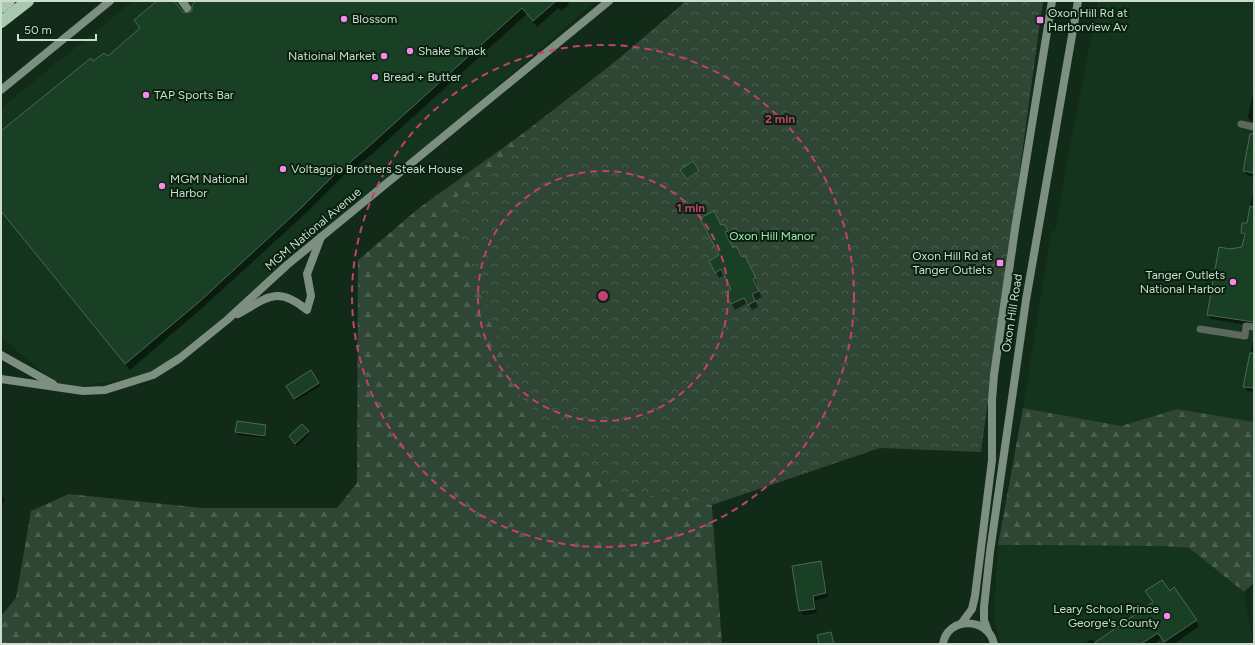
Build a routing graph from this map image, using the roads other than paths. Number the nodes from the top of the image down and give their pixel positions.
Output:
1 (9, 1) edge
2 (28, 1) edge
3 (110, 1) edge
4 (182, 1) edge
5 (609, 1) edge
6 (1052, 1) edge
7 (1078, 1) edge
8 (1, 7) edge
9 (187, 8) dead end
10 (1, 22) edge
11 (1, 90) edge
12 (1241, 124) dead end
13 (1254, 127) edge
14 (322, 237) junction
15 (227, 320) junction
16 (1254, 327) edge
17 (1200, 329) dead end
18 (1, 356) edge
19 (1, 379) edge
20 (62, 389) junction
21 (961, 624) junction
22 (988, 631) junction
23 (943, 644) edge
24 (994, 644) edge

1 - 8 highway
2 - 10 highway
3 - 11 main road
4 - 9 main road
5 - 14 main road, MGM National Avenue
6 - 21 main road, Oxon Hill Road
7 - 22 main road, Oxon Hill Road
12 - 13 street
14 - 15 main road, MGM National Avenue
14 - 15 main road
15 - 20 main road, MGM National Avenue
16 - 17 street
18 - 20 main road
19 - 20 main road, MGM National Avenue
21 - 22 main road
21 - 23 main road, Oxon Hill Road
22 - 24 main road, Oxon Hill Road

